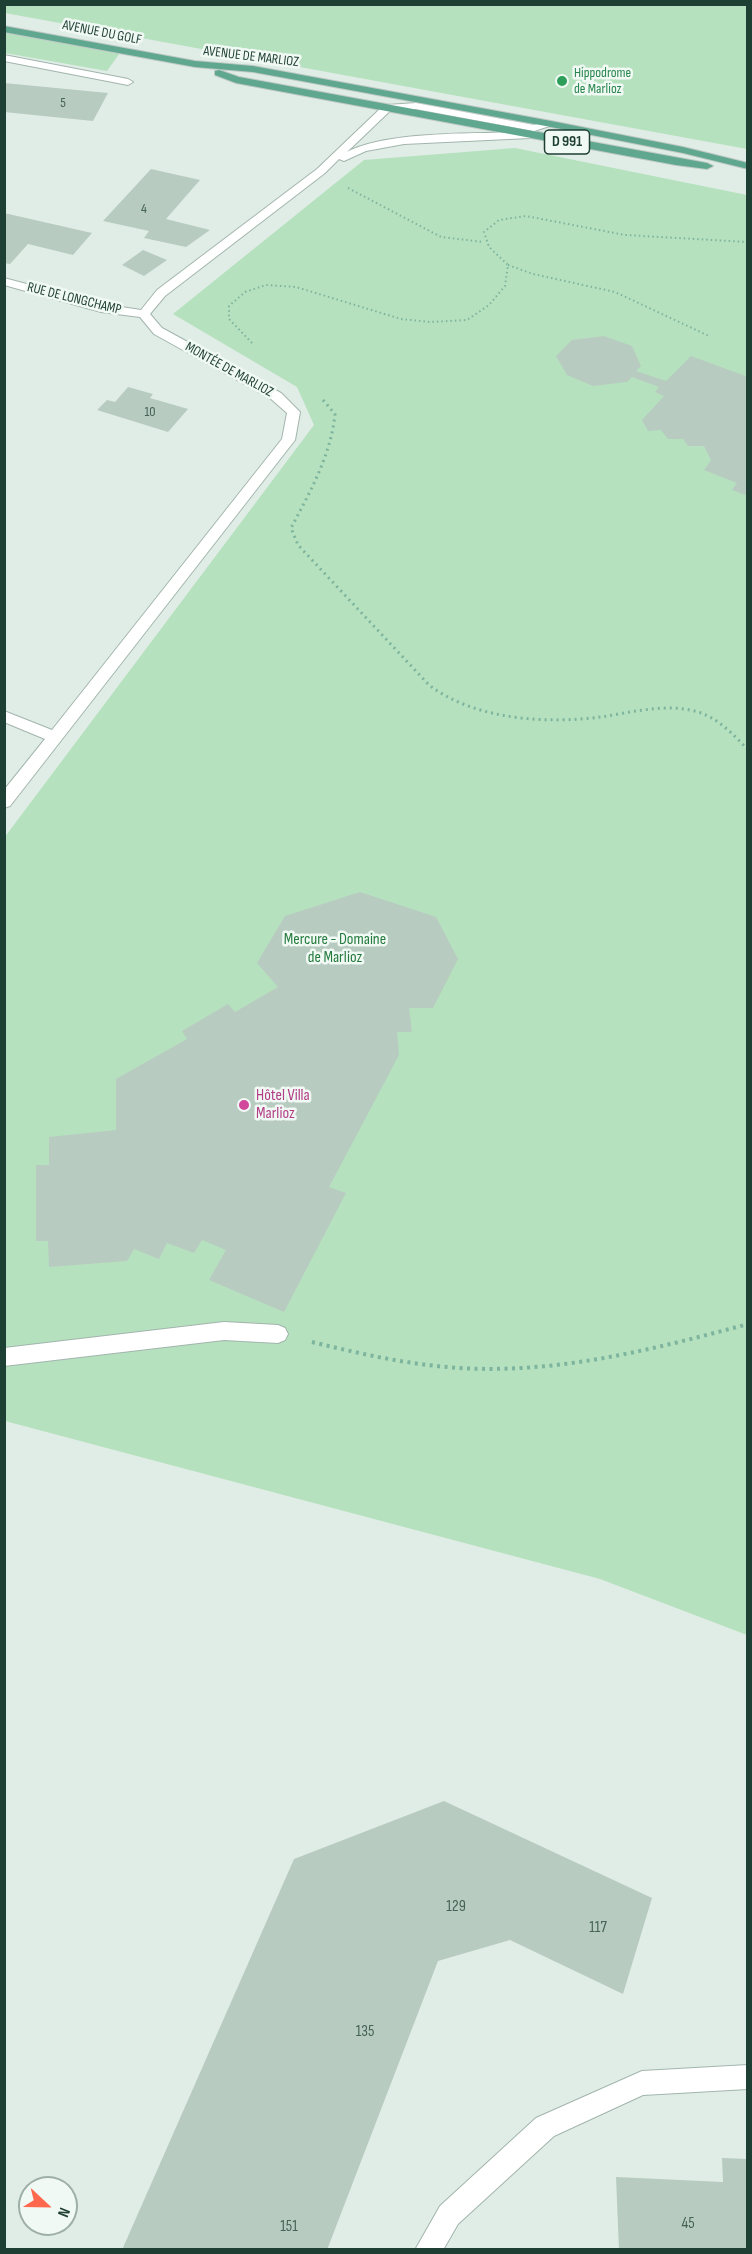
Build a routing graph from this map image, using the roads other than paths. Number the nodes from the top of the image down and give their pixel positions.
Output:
1 (4, 29) edge
2 (4, 58) edge
3 (195, 64) junction
4 (128, 82) dead end
5 (387, 108) junction
6 (551, 124) junction
7 (530, 135) junction
8 (747, 168) edge
9 (321, 171) junction
10 (4, 281) edge
11 (144, 314) junction
12 (4, 716) edge
13 (56, 738) junction
14 (4, 802) edge
15 (278, 1334) road end
16 (4, 1357) edge
17 (747, 2077) edge
18 (428, 2250) edge

1 - 3 main road, AVENUE DU GOLF / D 991
2 - 4 street
3 - 5 main road, AVENUE DE MARLIOZ / D 991
3 - 6 main road, AVENUE DE MARLIOZ
5 - 6 street
5 - 7 main road, AVENUE DE MARLIOZ / D 991
5 - 9 street
6 - 8 main road, AVENUE DE MARLIOZ
7 - 8 main road, AVENUE DE MARLIOZ / D 991
7 - 9 street
9 - 11 street
10 - 11 street, RUE DE LONGCHAMP
11 - 13 street, MONTÉE DE MARLIOZ
12 - 13 street
13 - 14 street, MONTÉE DE MARLIOZ
15 - 16 street
17 - 18 street

